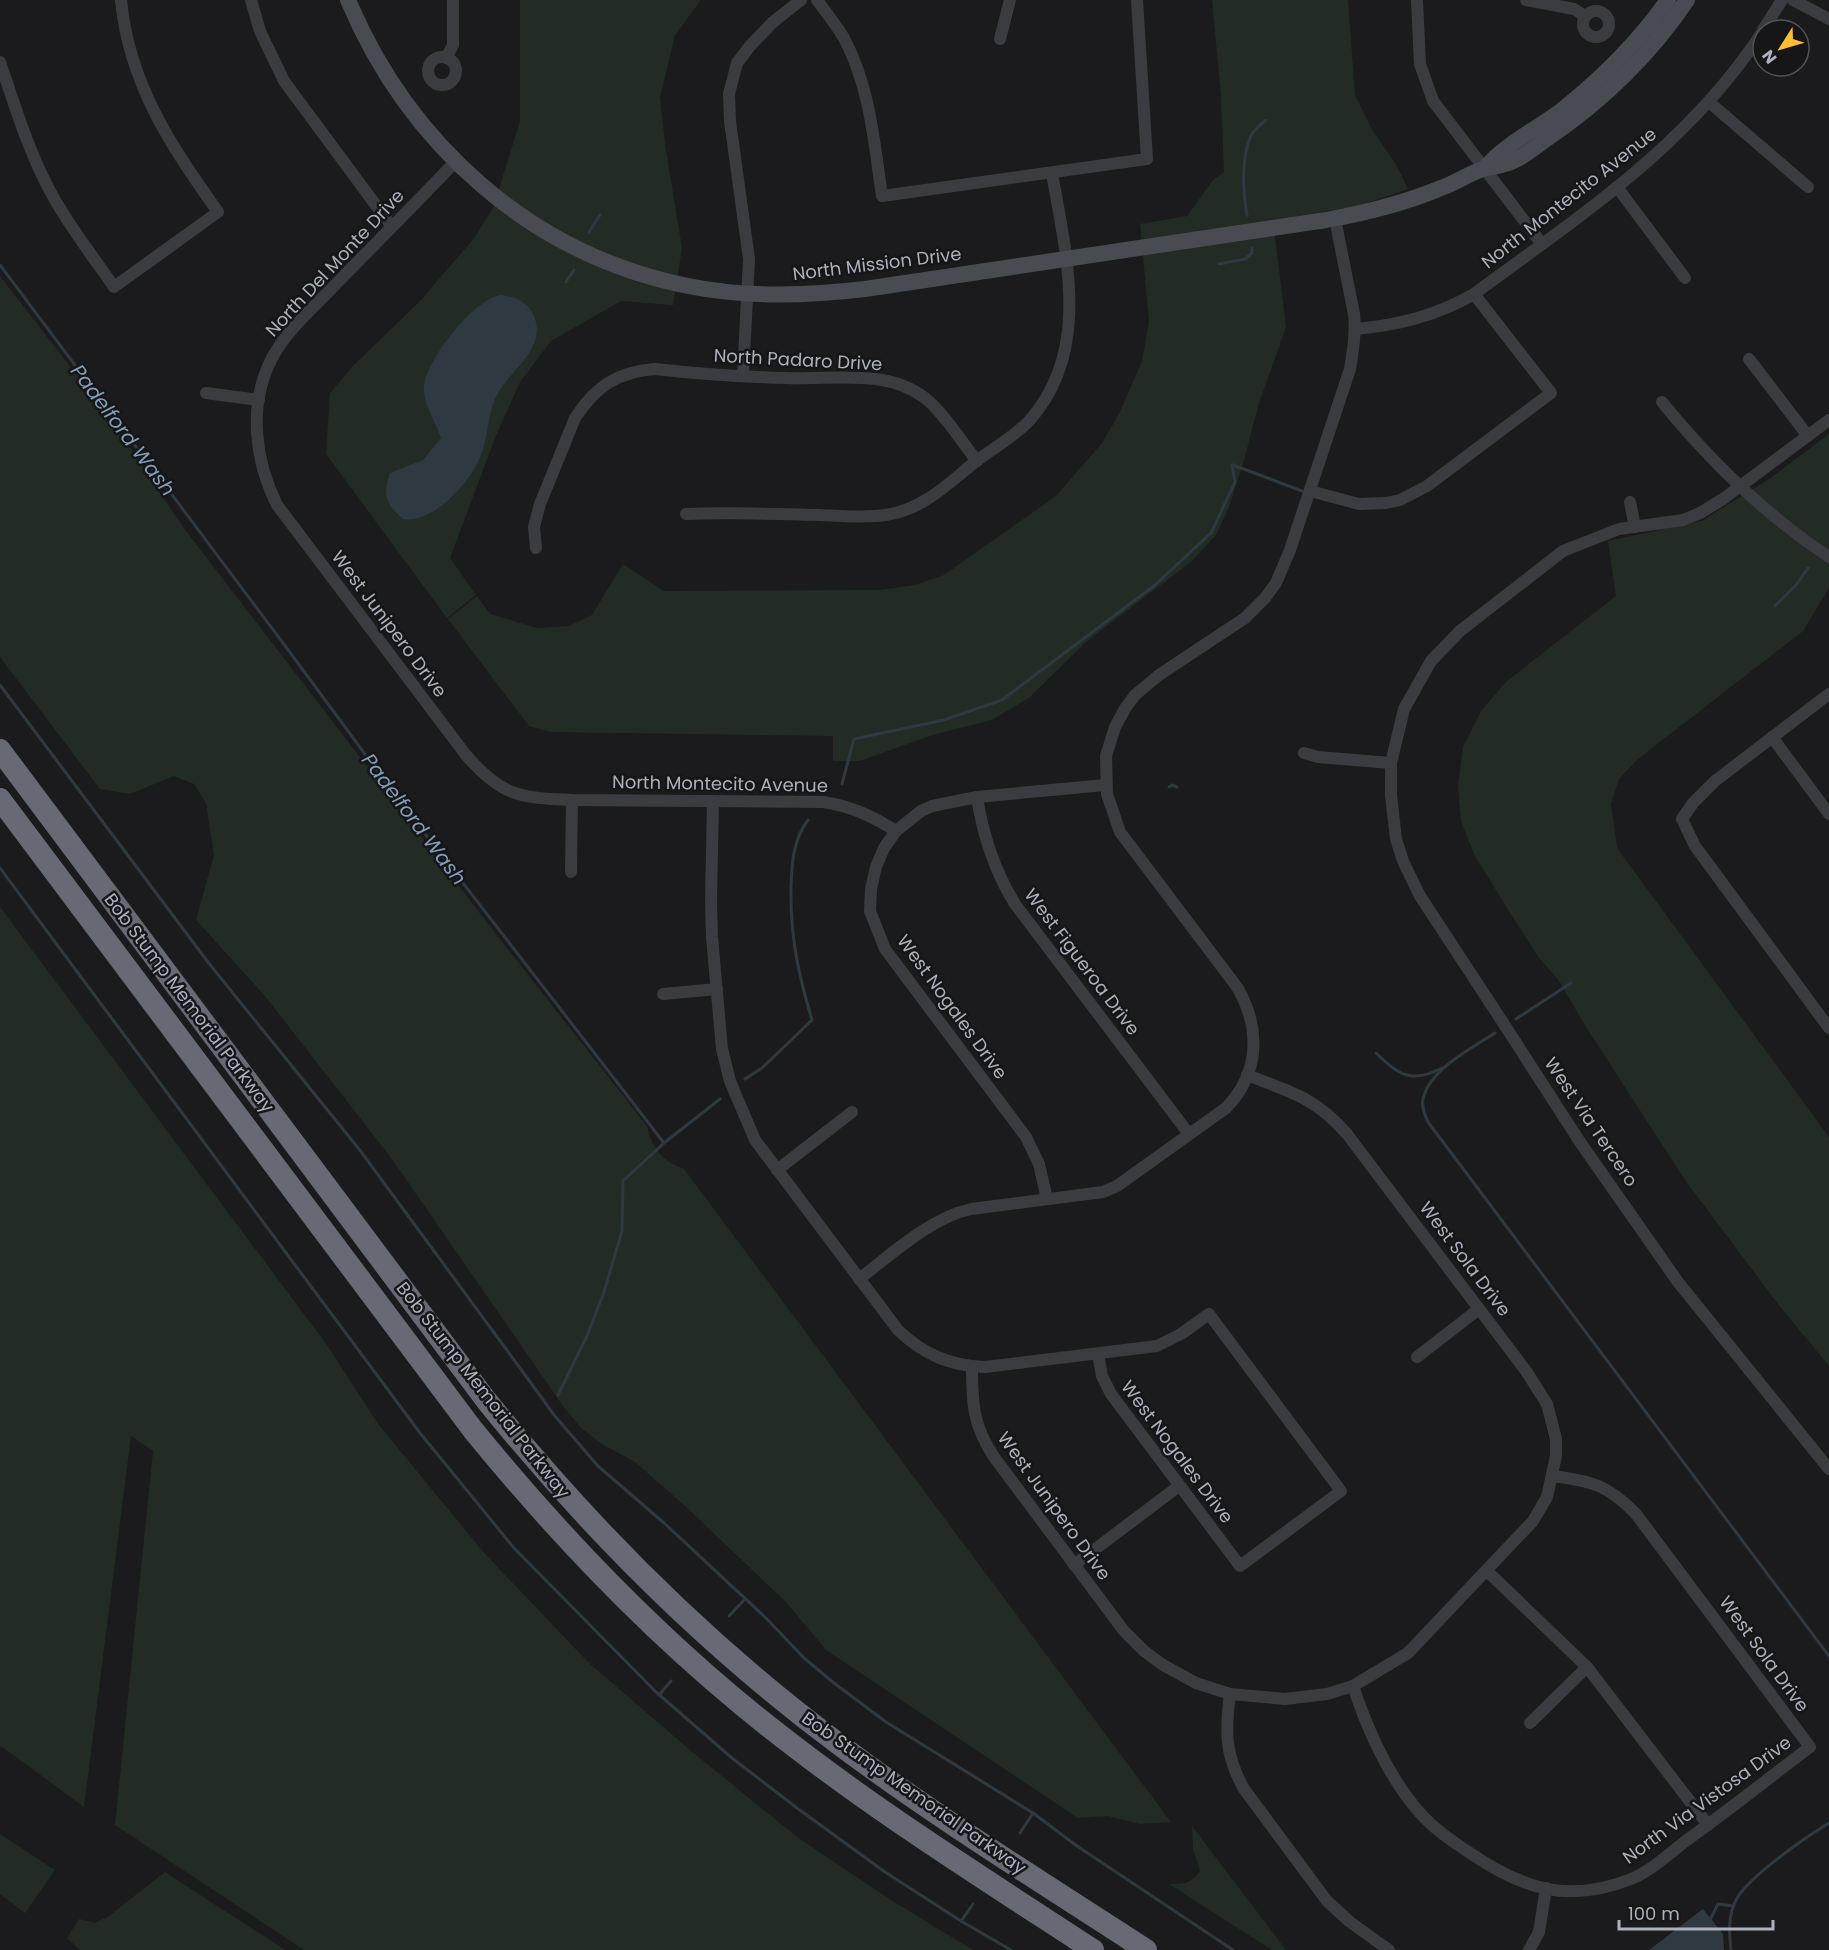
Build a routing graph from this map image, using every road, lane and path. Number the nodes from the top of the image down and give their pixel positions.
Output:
1 (121, 0) edge
2 (251, 0) edge
3 (348, 0) edge
4 (453, 0) edge
5 (801, 0) edge
6 (817, 0) edge
7 (1010, 0) edge
8 (1137, 0) edge
9 (1417, 0) edge
10 (1526, 0) edge
11 (1668, 0) edge
12 (1687, 0) edge
13 (1782, 0) edge
14 (1793, 0) edge
15 (1585, 16) dead end
16 (1771, 18) edge
17 (1829, 19) edge
18 (1000, 39) dead end
19 (1751, 48) edge
20 (446, 58) dead end
21 (0, 62) edge
22 (1709, 102) junction
23 (455, 162) junction
24 (1485, 168) junction
25 (1053, 172) junction
26 (1617, 187) junction
27 (1809, 188) dead end
28 (1335, 219) junction
29 (392, 227) junction
30 (1542, 244) junction
31 (1066, 258) junction
32 (1686, 278) dead end
33 (748, 294) junction
34 (1474, 294) junction
35 (1356, 329) junction
36 (1749, 359) dead end
37 (743, 376) junction
38 (206, 393) dead end
39 (260, 400) junction
40 (1662, 402) dead end
41 (1829, 420) edge
42 (1808, 436) junction
43 (977, 461) junction
44 (1739, 487) junction
45 (1310, 491) junction
46 (1630, 502) dead end
47 (686, 514) dead end
48 (1635, 526) junction
49 (536, 548) dead end
50 (1829, 557) edge
51 (1829, 694) edge
52 (1772, 737) junction
53 (0, 750) edge
54 (1304, 753) dead end
55 (1391, 763) junction
56 (1105, 785) junction
57 (977, 797) junction
58 (0, 799) edge
59 (572, 800) junction
60 (713, 801) junction
61 (1829, 814) edge
62 (896, 831) junction
63 (571, 872) dead end
64 (717, 988) junction
65 (663, 994) dead end
66 (1827, 1020) edge
67 (1247, 1075) junction
68 (852, 1112) dead end
69 (1189, 1134) junction
70 (777, 1170) junction
71 (1047, 1199) junction
72 (859, 1279) junction
73 (1479, 1309) junction
74 (1098, 1354) junction
75 (1416, 1357) dead end
76 (972, 1367) junction
77 (1829, 1469) edge
78 (1552, 1476) junction
79 (1179, 1486) junction
80 (1074, 1565) junction
81 (1486, 1571) junction
82 (1587, 1667) junction
83 (1353, 1686) junction
84 (1230, 1694) junction
85 (1530, 1723) dead end
86 (1810, 1747) joint
87 (1708, 1825) junction
88 (1546, 1888) junction
89 (1093, 1950) edge
90 (1146, 1950) edge
91 (1389, 1950) edge
92 (1530, 1950) edge

1 - 21 street
2 - 29 street
3 - 23 street, North Mission Drive
4 - 20 street
5 - 33 street
6 - 25 street
7 - 18 street
8 - 25 street
9 - 24 street
10 - 15 street
11 - 24 street, North Mission Drive
12 - 24 street, North Mission Drive
13 - 16 street, North Montecito Avenue
14 - 17 street
19 - 22 street, North Montecito Avenue
22 - 26 street, North Montecito Avenue
22 - 27 street
23 - 29 street, North Del Monte Drive
23 - 33 street, North Mission Drive
24 - 28 street, North Mission Drive
24 - 30 street
25 - 31 street
26 - 30 street, North Montecito Avenue
26 - 32 street
28 - 31 street, North Mission Drive
28 - 35 street
29 - 39 street, North Del Monte Drive
30 - 34 street, North Montecito Avenue
31 - 33 street, North Mission Drive
31 - 43 street
33 - 37 street
34 - 35 street, North Montecito Avenue
34 - 45 street
35 - 45 street
36 - 42 street
37 - 43 street, North Padaro Drive
37 - 49 street, North Padaro Drive
38 - 39 street
39 - 59 street, West Junipero Drive
40 - 44 street
41 - 42 street, West Via Tercero
42 - 44 street, West Via Tercero
43 - 47 street
44 - 48 street, West Via Tercero
44 - 50 street
45 - 56 street
46 - 48 street
48 - 55 street, West Via Tercero
51 - 52 street
52 - 61 street
52 - 66 street
53 - 90 highway, Bob Stump Memorial Parkway
54 - 55 street
55 - 77 street, West Via Tercero
56 - 57 street, West Nogales Drive
56 - 67 street
57 - 62 street, West Nogales Drive
57 - 69 street, West Figueroa Drive
58 - 89 highway, Bob Stump Memorial Parkway
59 - 60 street, North Montecito Avenue
59 - 63 street
60 - 62 street, North Montecito Avenue
60 - 64 street
62 - 71 street, West Nogales Drive
64 - 65 street
64 - 70 street
67 - 69 street
67 - 73 street, West Sola Drive
68 - 70 street
69 - 71 street
70 - 72 street
71 - 72 street
72 - 76 street
73 - 75 street
73 - 78 street, West Sola Drive
74 - 76 street
74 - 79 street, West Nogales Drive
74 - 79 street, West Nogales Drive
76 - 80 street, West Junipero Drive
78 - 81 street, West Junipero Drive
78 - 86 street, West Sola Drive
79 - 80 street
80 - 84 street, West Junipero Drive
81 - 82 street
81 - 83 street, West Junipero Drive
82 - 85 street
82 - 87 street
83 - 84 street, West Junipero Drive
83 - 88 street
84 - 91 street
86 - 87 street, North Via Vistosa Drive
87 - 88 street, North Via Vistosa Drive
88 - 92 street

